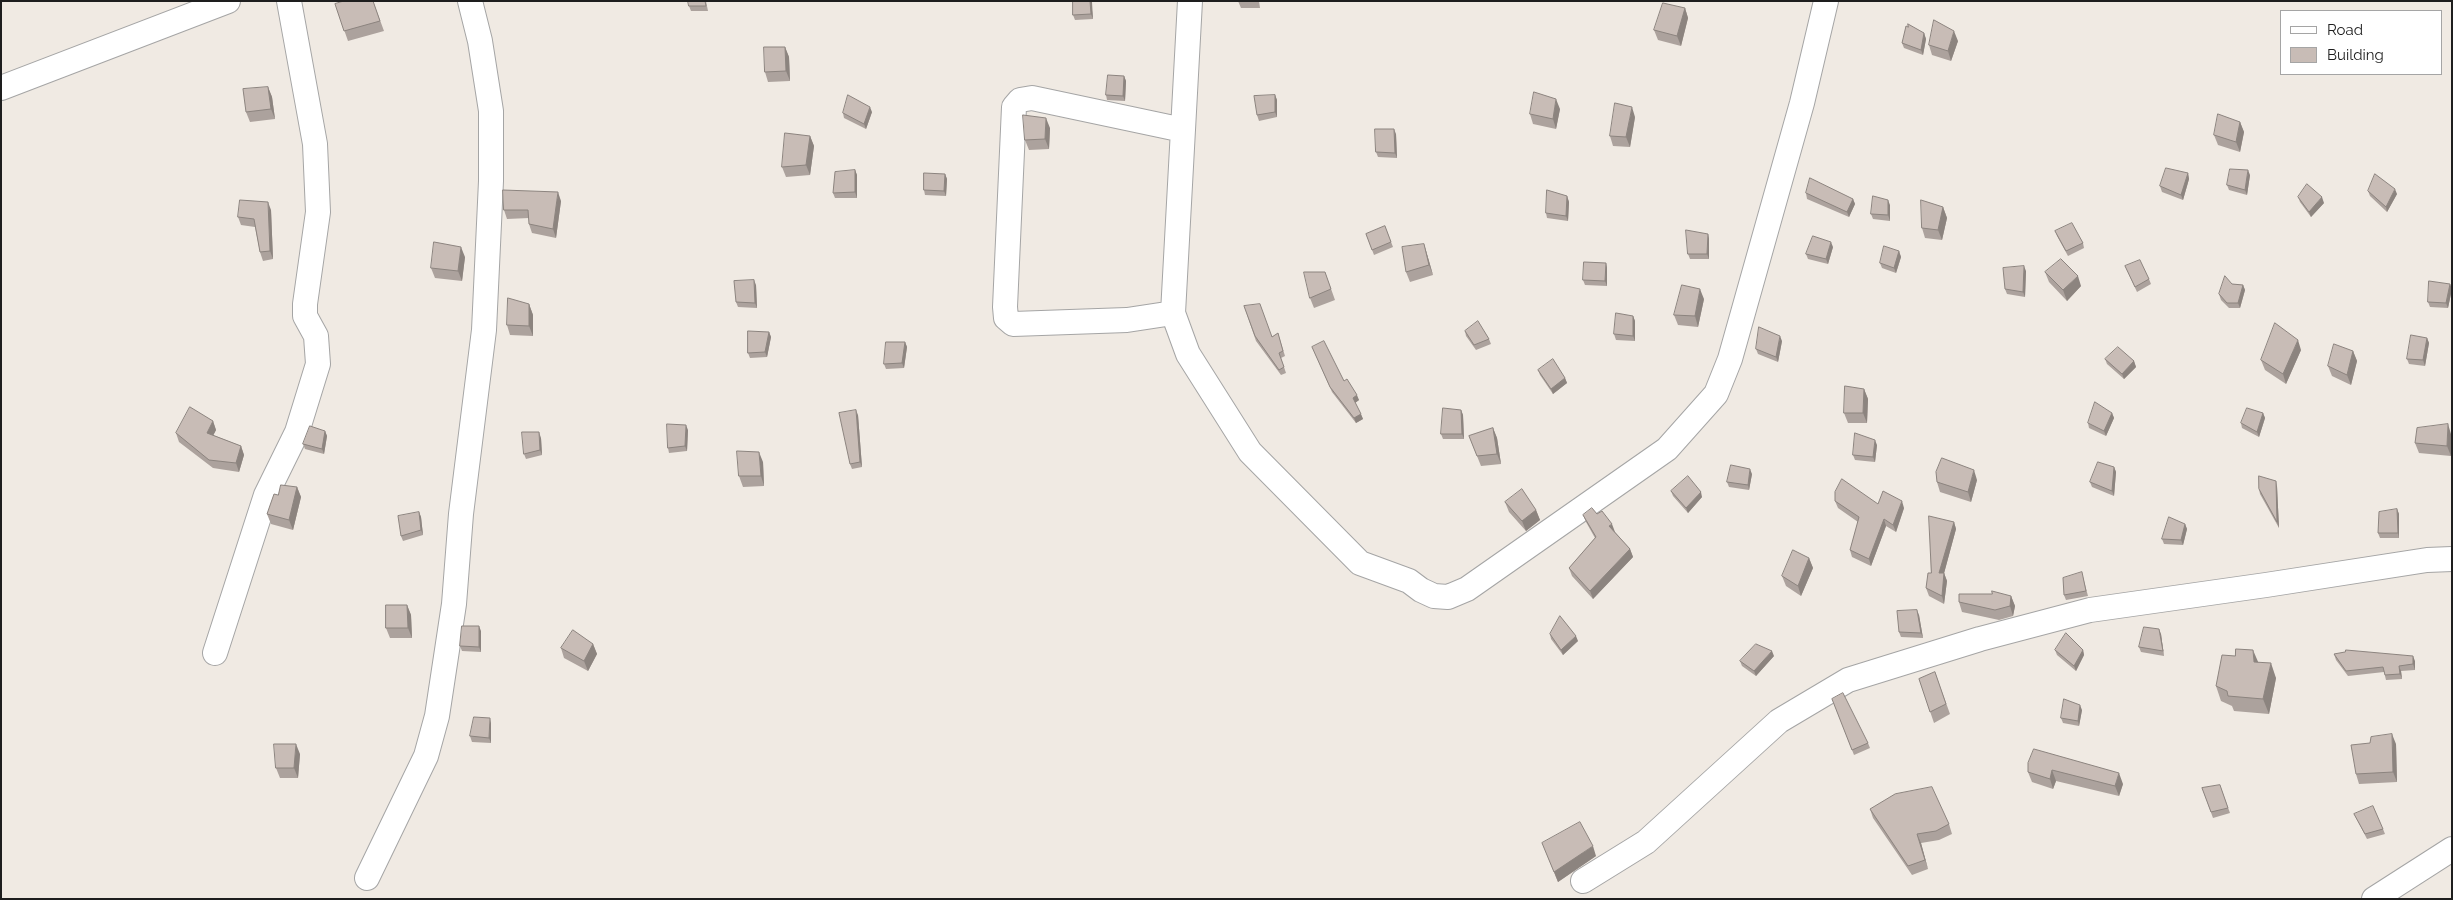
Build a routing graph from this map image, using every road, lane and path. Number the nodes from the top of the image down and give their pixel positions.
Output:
1 (228, 1) edge
2 (289, 1) edge
3 (470, 1) edge
4 (1190, 1) edge
5 (1826, 1) edge
6 (1, 88) edge
7 (1183, 130) junction
8 (1173, 313) junction
9 (2452, 559) edge
10 (215, 653) dead end
11 (2452, 849) edge
12 (367, 878) dead end
13 (1583, 881) dead end
14 (2374, 899) edge

1 - 6 street
2 - 10 street
3 - 12 street
4 - 7 street
5 - 8 street
7 - 8 street
7 - 8 street
9 - 13 street
11 - 14 street

